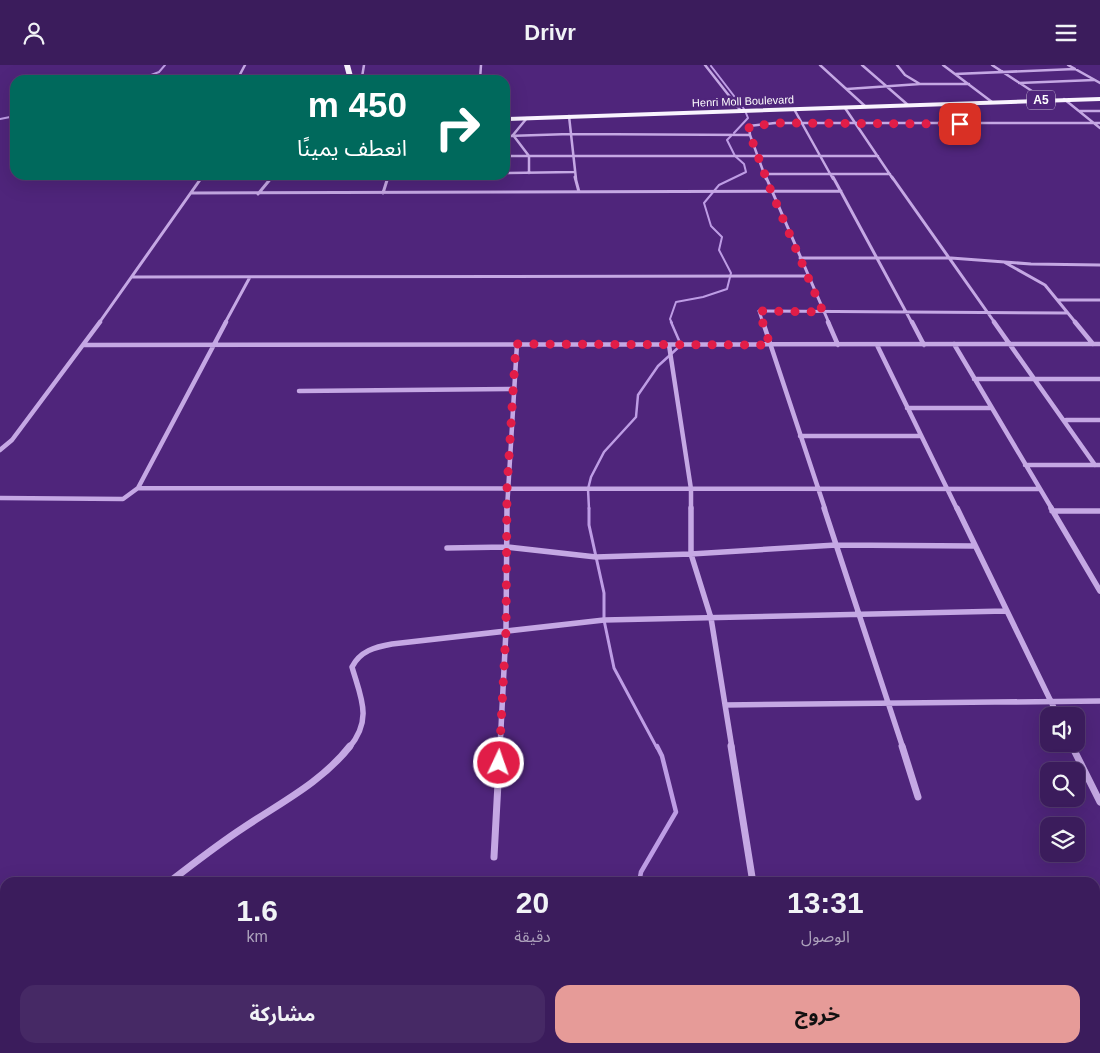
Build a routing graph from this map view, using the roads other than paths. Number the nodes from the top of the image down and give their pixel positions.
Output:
1 (705, 65) edge
2 (820, 65) edge
3 (862, 65) edge
4 (896, 65) edge
5 (943, 65) edge
6 (992, 65) edge
7 (1068, 65) edge
8 (1075, 69) junction
9 (1002, 72) junction
10 (954, 74) junction
11 (1094, 80) junction
12 (1019, 83) junction
13 (1100, 83) edge
14 (920, 84) junction
15 (969, 85) junction
16 (888, 87) junction
17 (847, 89) junction
18 (1035, 93) dead end
19 (1064, 99) junction
20 (1100, 99) edge
21 (992, 101) junction
22 (908, 105) junction
23 (845, 107) junction
24 (866, 107) junction
25 (794, 109) junction
26 (741, 111) junction
27 (1078, 111) junction
28 (1100, 111) edge
29 (569, 116) junction
30 (527, 118) junction
31 (510, 119) edge
32 (1095, 123) junction
33 (1100, 123) edge
34 (802, 124) junction
35 (856, 124) junction
36 (1100, 128) edge
37 (570, 134) junction
38 (510, 135) edge
39 (514, 135) junction
40 (750, 135) junction
41 (572, 155) junction
42 (510, 156) edge
43 (529, 156) junction
44 (878, 156) junction
45 (758, 157) junction
46 (821, 157) junction
47 (574, 172) junction
48 (510, 173) edge
49 (529, 173) junction
50 (764, 174) junction
51 (831, 174) junction
52 (890, 175) junction
53 (201, 180) edge
54 (270, 180) edge
55 (387, 180) edge
56 (579, 191) junction
57 (771, 191) junction
58 (841, 191) junction
59 (192, 193) junction
60 (383, 193) junction
61 (258, 194) junction
62 (800, 258) junction
63 (878, 258) junction
64 (951, 258) junction
65 (1002, 261) junction
66 (1100, 265) edge
67 (808, 276) junction
68 (132, 277) junction
69 (250, 277) junction
70 (1058, 300) junction
71 (1100, 300) edge
72 (823, 312) junction
73 (907, 312) junction
74 (987, 312) junction
75 (1067, 313) junction
76 (516, 344) junction
77 (1009, 344) junction
78 (1093, 344) junction
79 (1100, 344) edge
80 (83, 345) junction
81 (214, 345) junction
82 (669, 345) junction
83 (770, 345) junction
84 (838, 345) junction
85 (877, 345) junction
86 (924, 345) junction
87 (954, 345) junction
88 (974, 379) junction
89 (1035, 379) junction
90 (1100, 379) edge
91 (514, 389) junction
92 (299, 391) dead end
93 (907, 408) junction
94 (991, 408) junction
95 (1066, 420) junction
96 (1100, 420) edge
97 (800, 436) junction
98 (921, 436) junction
99 (0, 451) edge
100 (1025, 465) junction
101 (1098, 465) edge
102 (138, 488) junction
103 (507, 489) junction
104 (691, 489) junction
105 (817, 489) junction
106 (946, 489) junction
107 (1039, 489) junction
108 (0, 498) edge
109 (1052, 511) junction
110 (1100, 511) edge
111 (836, 545) junction
112 (974, 546) junction
113 (507, 547) junction
114 (447, 548) dead end
115 (691, 554) junction
116 (1100, 591) edge
117 (1006, 611) junction
118 (858, 615) junction
119 (712, 618) junction
120 (506, 630) junction
121 (1100, 701) edge
122 (889, 702) junction
123 (1050, 702) junction
124 (725, 705) junction
125 (1053, 707) edge
126 (1075, 752) edge
127 (918, 797) dead end
128 (1100, 802) edge
129 (494, 857) dead end
130 (176, 877) edge
131 (752, 877) edge

1 - 26 street
2 - 17 street
3 - 16 street
4 - 14 street
5 - 10 street
6 - 9 street
7 - 8 street
8 - 9 street
8 - 11 street
9 - 10 street
9 - 12 street
10 - 15 street
11 - 12 street
11 - 13 street
12 - 18 street
14 - 15 street
14 - 16 street
15 - 21 street
16 - 17 street
16 - 22 street
17 - 24 street
19 - 20 highway, A5
19 - 21 highway, A5
19 - 27 street
21 - 22 highway, Henri Moll Boulevard / A5
22 - 24 highway, Henri Moll Boulevard / A5
23 - 24 highway, Henri Moll Boulevard / A5
23 - 25 highway, Henri Moll Boulevard / A5
23 - 35 street
25 - 26 highway, Henri Moll Boulevard / A5
25 - 34 street
26 - 29 highway, Henri Moll Boulevard / A5
27 - 28 street
27 - 32 street
29 - 30 highway, Henri Moll Boulevard / A5
29 - 37 street
30 - 31 highway, Henri Moll Boulevard / A5
30 - 39 street
32 - 33 street
32 - 35 street
32 - 36 street
34 - 35 street
34 - 40 street
34 - 46 street
35 - 44 street
37 - 39 street
37 - 40 street
37 - 41 street
38 - 39 street
39 - 43 street
40 - 45 street
41 - 43 street
41 - 45 street
41 - 47 street
42 - 43 street
43 - 49 street
44 - 46 street
44 - 52 street
45 - 46 street
45 - 50 street
46 - 51 street
47 - 49 street
47 - 56 street
48 - 49 street
50 - 51 street
50 - 57 street
51 - 52 street
51 - 58 street
52 - 64 street
53 - 59 street
54 - 61 street
55 - 60 street
56 - 57 street
56 - 60 street
57 - 58 street
57 - 62 street
58 - 63 street
59 - 61 street
59 - 68 street
60 - 61 street
62 - 63 street
62 - 67 street
63 - 64 street
63 - 73 street
64 - 65 street
64 - 74 street
65 - 66 street
65 - 70 street
67 - 69 street
67 - 72 street
68 - 69 street
68 - 80 street
69 - 81 street
70 - 71 street
70 - 75 street
72 - 73 street
72 - 83 street
72 - 84 street
73 - 74 street
73 - 86 street
74 - 75 street
74 - 77 street
75 - 78 street
76 - 81 street
76 - 82 street
76 - 91 street
77 - 78 street
77 - 87 street
77 - 89 street
78 - 79 street
80 - 81 street
80 - 99 street
81 - 102 street
82 - 83 street
82 - 104 street
83 - 84 street
83 - 97 street
84 - 85 street
85 - 86 street
85 - 93 street
86 - 87 street
87 - 88 street
88 - 89 street
88 - 94 street
89 - 90 street
89 - 95 street
91 - 92 street
91 - 103 street
93 - 94 street
93 - 98 street
94 - 100 street
95 - 96 street
95 - 101 street
97 - 98 street
97 - 105 street
98 - 106 street
100 - 101 street
100 - 107 street
102 - 103 street
102 - 108 street
103 - 104 street
103 - 113 street
104 - 105 street
104 - 115 street
105 - 106 street
105 - 111 street
106 - 107 street
106 - 112 street
107 - 109 street
109 - 110 street
109 - 116 street
111 - 112 street
111 - 115 street
111 - 118 street
112 - 117 street
113 - 114 street
113 - 115 street
113 - 120 street
115 - 119 street
117 - 118 street
117 - 123 street
118 - 119 street
118 - 122 street
119 - 120 street
119 - 124 street
120 - 129 street
120 - 130 street
121 - 123 street
122 - 123 street
122 - 124 street
122 - 127 street
123 - 125 street
124 - 131 street
126 - 128 street

